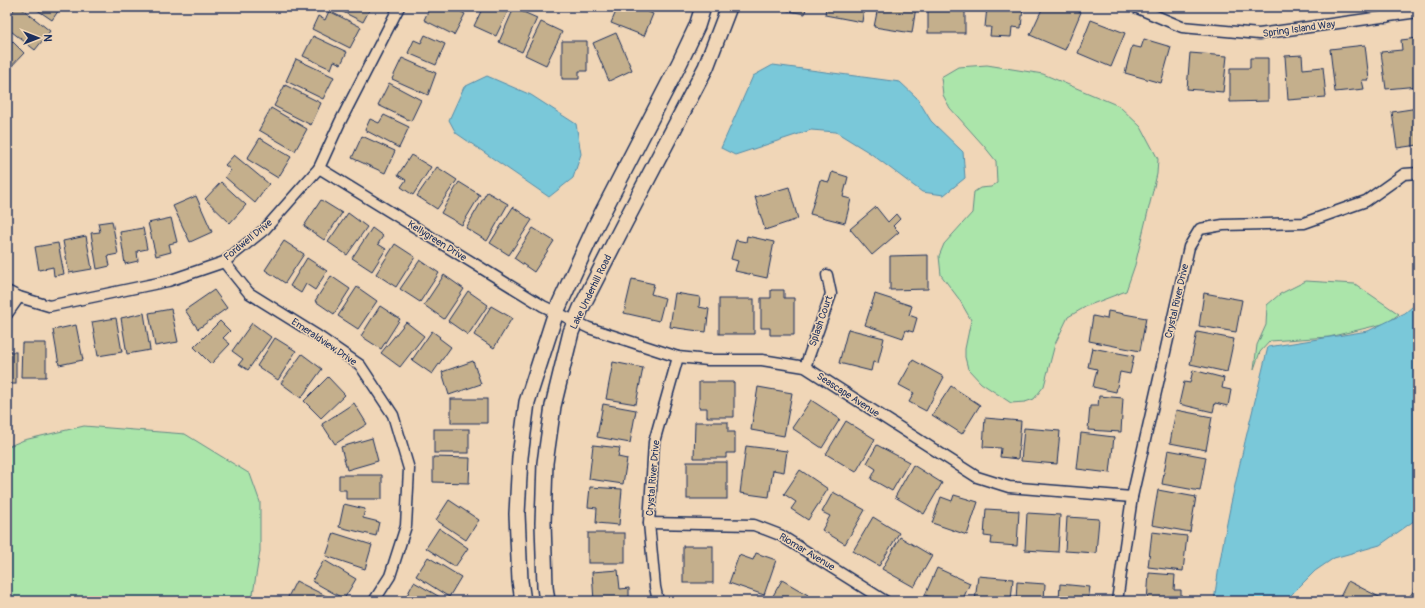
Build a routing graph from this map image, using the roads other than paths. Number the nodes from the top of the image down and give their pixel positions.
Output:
1 (399, 7) edge
2 (703, 7) edge
3 (729, 7) edge
4 (1135, 7) edge
5 (1385, 12) edge
6 (1418, 12) edge
7 (319, 168) junction
8 (1418, 173) edge
9 (224, 262) junction
10 (828, 275) dead end
11 (7, 291) edge
12 (19, 297) junction
13 (556, 312) junction
14 (7, 314) edge
15 (576, 322) junction
16 (678, 357) junction
17 (805, 367) junction
18 (1132, 498) junction
19 (649, 523) junction
20 (374, 601) edge
21 (523, 601) edge
22 (547, 601) edge
23 (658, 601) edge
24 (885, 601) edge
25 (1117, 601) edge

1 - 7 street, Fordwell Drive
2 - 13 street
3 - 15 street, Lake Underhill Road
4 - 5 street, Spring Island Way
5 - 6 street, Spring Island Way
7 - 9 street, Fordwell Drive
7 - 13 street, Kellygreen Drive
8 - 18 street, Crystal River Drive
9 - 12 street, Fordwell Drive
9 - 20 street, Emeraldview Drive
10 - 17 street, Splash Court
11 - 12 street, Fordwell Drive
12 - 14 street
13 - 15 street, Seascape Avenue
13 - 21 street
15 - 16 street, Seascape Avenue
15 - 22 street, Lake Underhill Road
16 - 17 street, Seascape Avenue
16 - 19 street, Crystal River Drive
17 - 18 street, Seascape Avenue
18 - 25 street, Crystal River Drive
19 - 23 street, Crystal River Drive
19 - 24 street, Riomar Avenue

